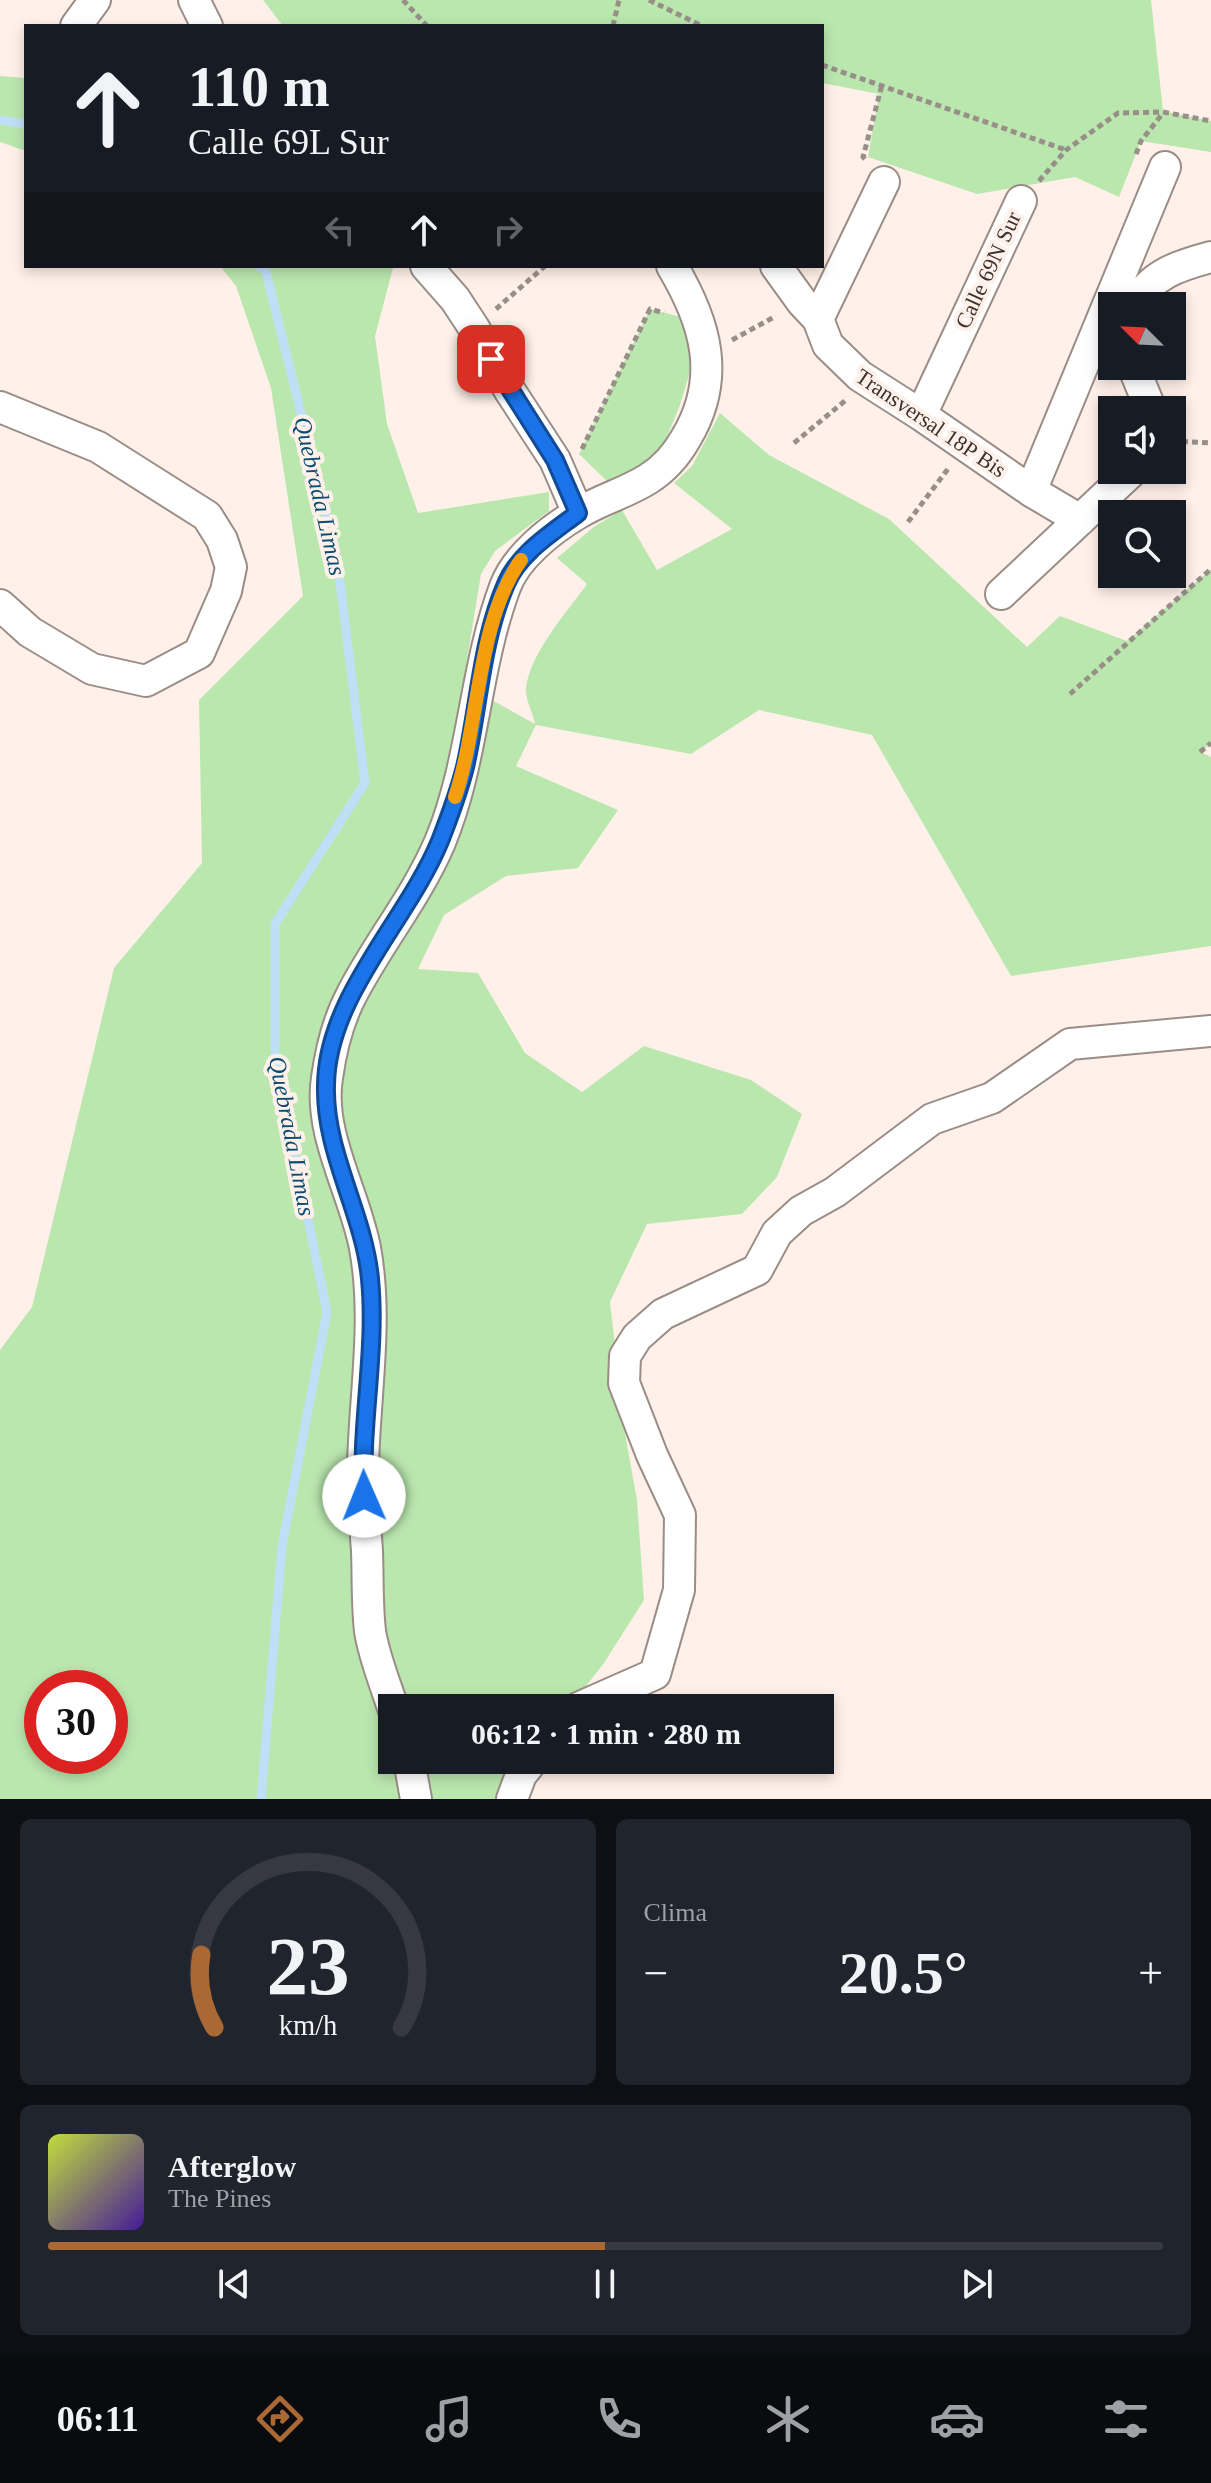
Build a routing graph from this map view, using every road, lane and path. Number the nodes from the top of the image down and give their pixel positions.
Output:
1 (95, 0) edge
2 (194, 0) edge
3 (403, 0) edge
4 (619, 0) edge
5 (649, 0) edge
6 (77, 24) edge
7 (206, 24) edge
8 (425, 24) edge
9 (613, 24) edge
10 (698, 24) edge
11 (824, 66) edge
12 (882, 85) junction
13 (1211, 121) edge
14 (1066, 150) junction
15 (1165, 167) dead end
16 (884, 182) joint
17 (1021, 201) joint
18 (1211, 257) edge
19 (428, 268) edge
20 (543, 268) edge
21 (673, 268) edge
22 (778, 268) edge
23 (1122, 292) edge
24 (1145, 292) edge
25 (650, 309) dead end
26 (810, 311) junction
27 (474, 328) junction
28 (707, 354) junction
29 (1098, 361) edge
30 (869, 382) junction
31 (0, 407) edge
32 (921, 415) junction
33 (1186, 442) edge
34 (794, 443) dead end
35 (1211, 443) edge
36 (965, 446) junction
37 (565, 477) junction
38 (1118, 484) edge
39 (1031, 491) junction
40 (578, 513) junction
41 (1080, 520) junction
42 (908, 522) dead end
43 (1211, 569) edge
44 (1001, 594) dead end
45 (0, 605) edge
46 (1070, 694) dead end
47 (1211, 743) edge
48 (1200, 752) dead end
49 (1211, 1031) edge
50 (389, 1694) edge
51 (610, 1694) edge
52 (412, 1774) edge
53 (522, 1774) edge
54 (416, 1799) edge
55 (512, 1799) edge

1 - 6 street
2 - 7 street
3 - 8 path
4 - 9 path
5 - 10 path
11 - 12 path
12 - 14 path
12 - 16 path
13 - 14 path, Calle 69N Sur
14 - 17 path, Calle 69N Sur
15 - 23 street
16 - 26 street
17 - 32 street, Calle 69N Sur
18 - 24 street
19 - 27 street
20 - 27 path
21 - 28 street
22 - 26 street, Transversal 18P Bis
25 - 37 path
26 - 28 path
26 - 30 street, Transversal 18P Bis
27 - 37 street
28 - 40 street
29 - 39 street
30 - 32 street, Transversal 18P Bis
30 - 34 path
31 - 45 street
32 - 36 street, Transversal 18P Bis
33 - 35 path
36 - 39 street, Transversal 18P Bis
36 - 42 path
37 - 40 street
38 - 41 street
39 - 41 street, Transversal 18P Bis
40 - 50 street
41 - 44 street
43 - 46 path
47 - 48 path
49 - 51 street
52 - 54 street
53 - 55 street

